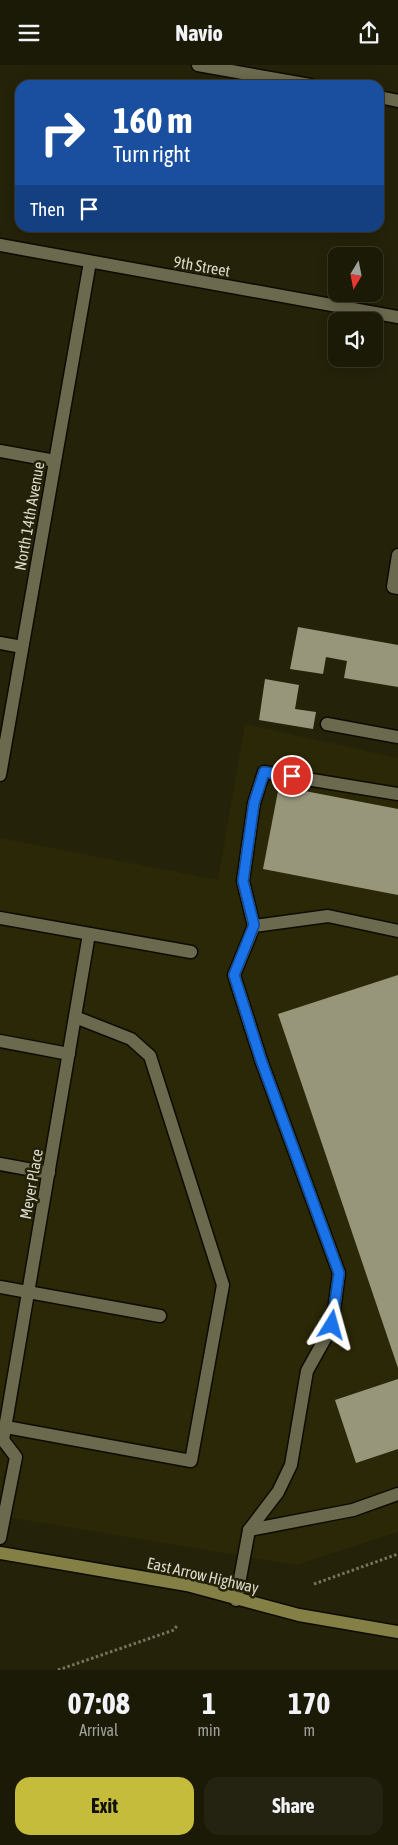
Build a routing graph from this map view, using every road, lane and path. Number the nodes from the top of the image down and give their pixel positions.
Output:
1 (198, 65) edge
2 (282, 80) edge
3 (384, 98) edge
4 (398, 101) edge
5 (0, 245) edge
6 (90, 262) junction
7 (398, 317) edge
8 (0, 451) edge
9 (55, 461) junction
10 (398, 555) edge
11 (398, 588) edge
12 (0, 643) edge
13 (22, 647) junction
14 (327, 724) dead end
15 (398, 737) edge
16 (0, 775) edge
17 (398, 794) edge
18 (0, 918) edge
19 (254, 925) junction
20 (398, 931) edge
21 (89, 934) junction
22 (191, 952) dead end
23 (75, 1017) junction
24 (0, 1041) edge
25 (69, 1054) junction
26 (0, 1164) edge
27 (49, 1173) junction
28 (0, 1287) edge
29 (29, 1292) junction
30 (160, 1316) dead end
31 (3, 1426) edge
32 (1, 1440) edge
33 (5, 1487) edge
34 (398, 1494) edge
35 (249, 1530) junction
36 (0, 1538) edge
37 (0, 1553) edge
38 (398, 1554) edge
39 (314, 1584) dead end
40 (236, 1600) junction
41 (178, 1624) dead end
42 (398, 1632) edge
43 (58, 1670) edge

1 - 2 street
3 - 4 street
5 - 6 street, 9th Street
6 - 7 street, 9th Street
6 - 9 street, North 14th Avenue
8 - 9 street
9 - 13 street, North 14th Avenue
10 - 11 street
12 - 13 street
13 - 16 street, North 14th Avenue
14 - 15 street
17 - 19 street
18 - 21 street
19 - 20 street
19 - 35 street
21 - 22 street
21 - 23 street, Meyer Place
23 - 25 street, Meyer Place
23 - 31 street
24 - 25 street
25 - 27 street, Meyer Place
26 - 27 street
27 - 29 street, Meyer Place
28 - 29 street
29 - 30 street
29 - 31 street, Meyer Place
31 - 32 street, Meyer Place
32 - 33 street, Meyer Place
33 - 36 street, Meyer Place
34 - 35 street
35 - 40 street
37 - 40 main road, East Arrow Highway
38 - 39 path
40 - 42 main road, East Arrow Highway
41 - 43 path

